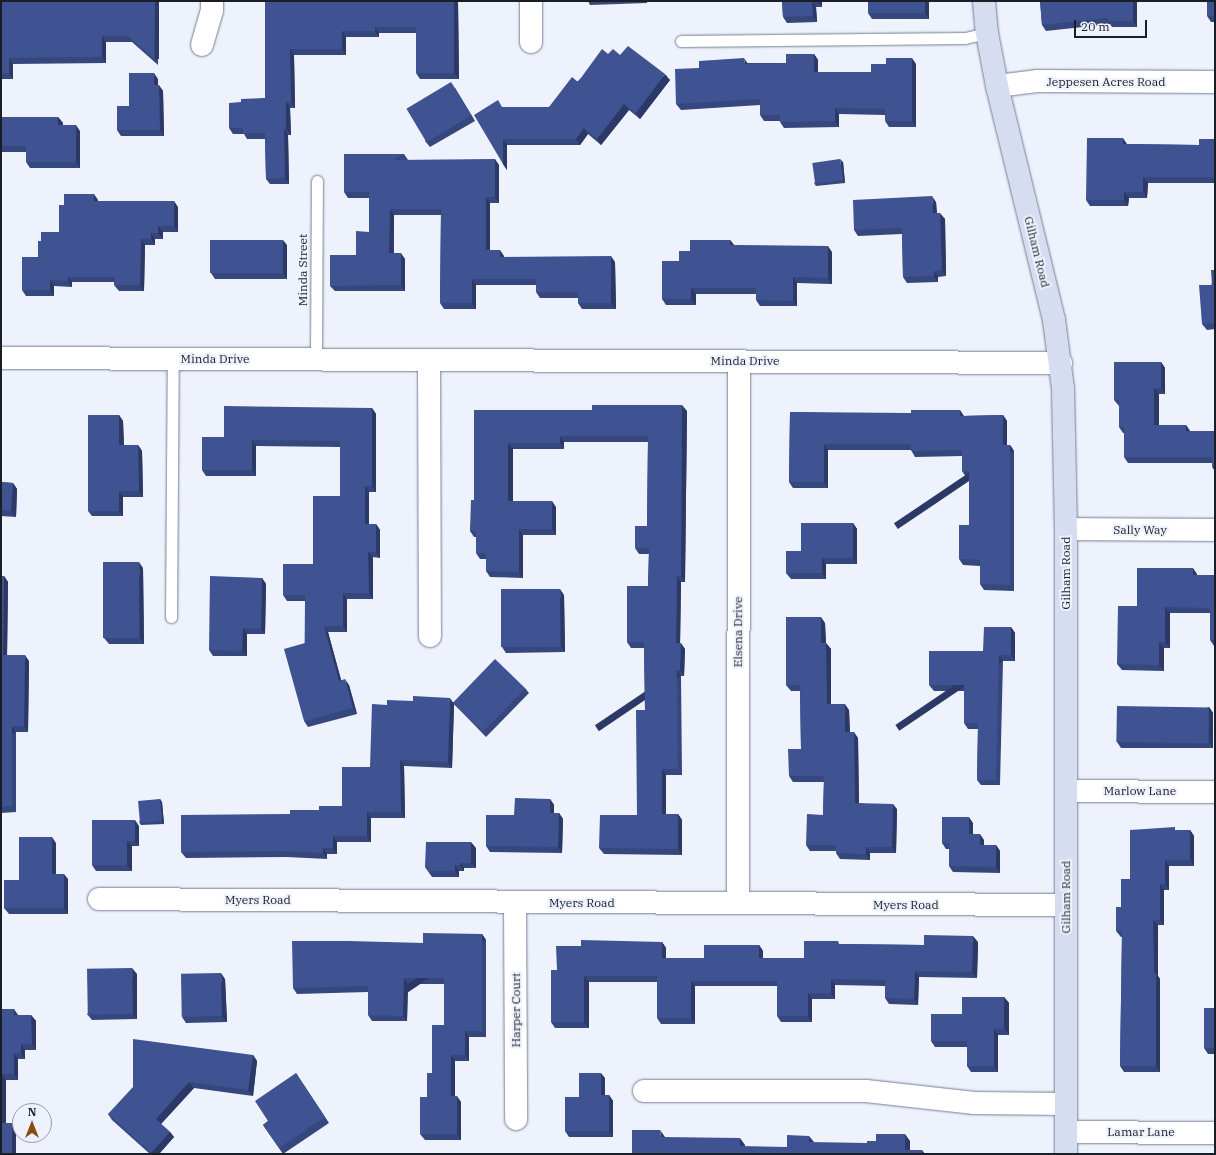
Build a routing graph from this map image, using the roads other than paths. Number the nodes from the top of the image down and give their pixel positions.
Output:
1 (212, 1) edge
2 (531, 1) edge
3 (984, 1) edge
4 (987, 33) junction
5 (681, 41) dead end
6 (531, 42) dead end
7 (202, 45) dead end
8 (1215, 82) edge
9 (997, 86) junction
10 (317, 181) dead end
11 (1, 358) edge
12 (173, 359) junction
13 (316, 359) junction
14 (429, 360) junction
15 (739, 361) junction
16 (1060, 363) junction
17 (1066, 529) junction
18 (1215, 530) edge
19 (171, 617) dead end
20 (430, 636) dead end
21 (1066, 791) junction
22 (1215, 792) edge
23 (99, 899) dead end
24 (515, 902) junction
25 (738, 904) junction
26 (1066, 905) junction
27 (644, 1091) dead end
28 (1066, 1104) junction
29 (516, 1119) dead end
30 (1066, 1132) junction
31 (1215, 1133) edge
32 (1066, 1154) edge

1 - 7 street
2 - 6 street
3 - 4 street, Gilham Road
4 - 5 lane
4 - 9 street, Gilham Road
8 - 9 street, Jeppesen Acres Road
9 - 16 street, Gilham Road
10 - 13 lane, Minda Street
11 - 12 street, Minda Drive
12 - 13 street, Minda Drive
12 - 19 lane
13 - 14 street, Minda Drive
14 - 15 street, Minda Drive
14 - 20 street
15 - 16 street, Minda Drive
15 - 25 street, Elsena Drive
16 - 17 street, Gilham Road
17 - 18 street, Sally Way
17 - 21 street, Gilham Road
21 - 22 street, Marlow Lane
21 - 26 street, Gilham Road
23 - 24 street, Myers Road
24 - 25 street, Myers Road
24 - 29 street, Harper Court
25 - 26 street, Myers Road
26 - 28 street, Gilham Road
27 - 28 street
28 - 30 street, Gilham Road
30 - 31 street, Lamar Lane
30 - 32 street, Gilham Road

